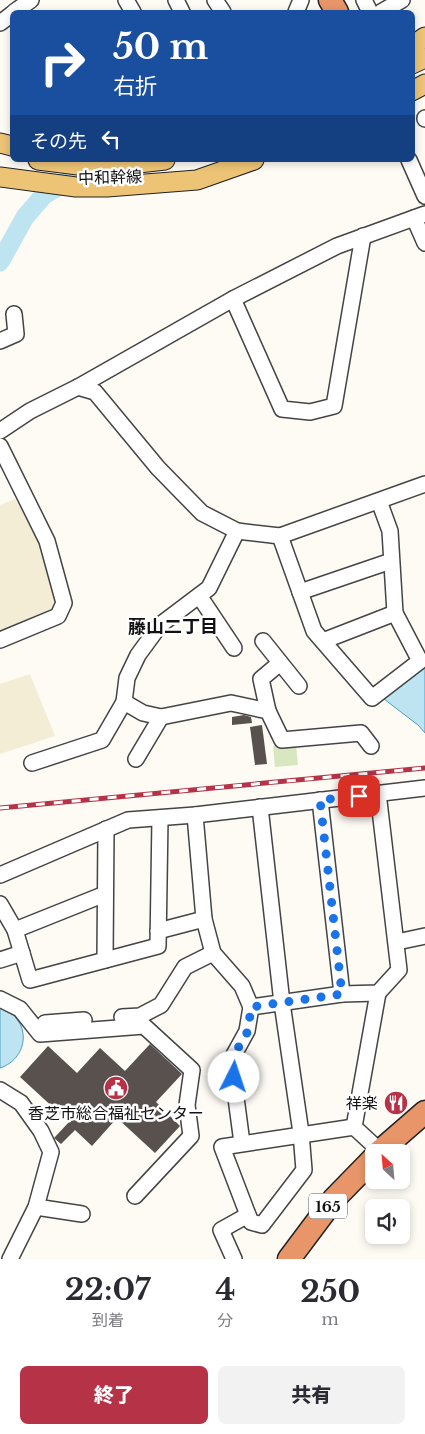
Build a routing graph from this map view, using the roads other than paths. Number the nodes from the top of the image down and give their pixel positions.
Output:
1 (31, 0) edge
2 (402, 0) edge
3 (17, 10) edge
4 (384, 10) edge
5 (10, 15) edge
6 (0, 23) edge
7 (425, 37) edge
8 (415, 45) edge
9 (54, 162) edge
10 (148, 162) edge
11 (213, 162) edge
12 (248, 162) edge
13 (410, 162) edge
14 (0, 168) edge
15 (0, 177) edge
16 (425, 196) edge
17 (419, 216) edge
18 (363, 236) junction
19 (425, 243) edge
20 (233, 299) junction
21 (14, 314) dead end
22 (0, 341) edge
23 (78, 387) junction
24 (0, 431) edge
25 (0, 446) edge
26 (425, 484) edge
27 (378, 501) junction
28 (237, 531) junction
29 (280, 536) junction
30 (391, 561) junction
31 (300, 592) junction
32 (200, 597) junction
33 (395, 613) junction
34 (0, 640) edge
35 (263, 641) dead end
36 (323, 641) junction
37 (234, 648) dead end
38 (280, 662) junction
39 (299, 686) dead end
40 (124, 702) junction
41 (268, 711) junction
42 (161, 717) junction
43 (371, 746) dead end
44 (136, 759) dead end
45 (32, 763) dead end
46 (425, 788) edge
47 (378, 793) junction
48 (320, 800) junction
49 (260, 807) junction
50 (195, 815) junction
51 (160, 818) junction
52 (106, 828) junction
53 (0, 875) edge
54 (105, 894) junction
55 (0, 904) edge
56 (204, 919) junction
57 (15, 930) junction
58 (158, 931) junction
59 (425, 936) edge
60 (397, 942) junction
61 (213, 952) junction
62 (22, 953) junction
63 (0, 960) edge
64 (105, 960) junction
65 (378, 993) junction
66 (342, 994) junction
67 (0, 999) edge
68 (282, 1003) junction
69 (251, 1007) junction
70 (45, 1023) dead end
71 (0, 1090) edge
72 (425, 1112) edge
73 (354, 1127) junction
74 (301, 1134) junction
75 (242, 1143) junction
76 (369, 1144) edge
77 (389, 1144) edge
78 (365, 1167) edge
79 (135, 1196) dead end
80 (36, 1207) junction
81 (82, 1214) dead end
82 (248, 1216) junction
83 (10, 1259) edge
84 (234, 1259) edge
85 (289, 1259) edge

1 - 3 street
2 - 4 street
5 - 6 street
7 - 8 main road
9 - 10 main road, 中和幹線
11 - 14 main road, 中和幹線
12 - 15 main road
13 - 16 street
17 - 18 street
17 - 19 street
18 - 20 street
18 - 20 street
20 - 23 street
21 - 22 street
23 - 24 street
23 - 28 street
25 - 34 street
26 - 27 street
27 - 29 street
27 - 30 street
28 - 29 street
28 - 32 street
29 - 31 street
30 - 31 street
30 - 33 street
31 - 36 street
32 - 37 street
32 - 40 street
33 - 36 street
33 - 36 street
35 - 38 street
38 - 39 street
38 - 41 street
40 - 42 street
40 - 45 street
41 - 42 street
41 - 43 street
42 - 44 street
46 - 47 street
47 - 48 street
47 - 60 street
48 - 49 street
48 - 66 street
49 - 50 street
49 - 68 street
50 - 51 street
50 - 56 street
51 - 52 street
51 - 58 street
52 - 53 street
52 - 54 street
54 - 57 street
54 - 64 street
55 - 57 street
56 - 58 street
56 - 61 street
57 - 62 street
58 - 64 street
59 - 60 street
60 - 65 street
61 - 69 street
61 - 70 street
62 - 63 street
62 - 64 street
65 - 66 street
65 - 73 street
66 - 68 street
67 - 79 street
68 - 69 street
68 - 74 street
69 - 75 street
71 - 80 street
72 - 77 highway, 165
73 - 74 street
73 - 76 street
74 - 75 street
74 - 82 street
75 - 82 street
78 - 85 highway, 165
80 - 81 street
80 - 83 street
82 - 84 street

